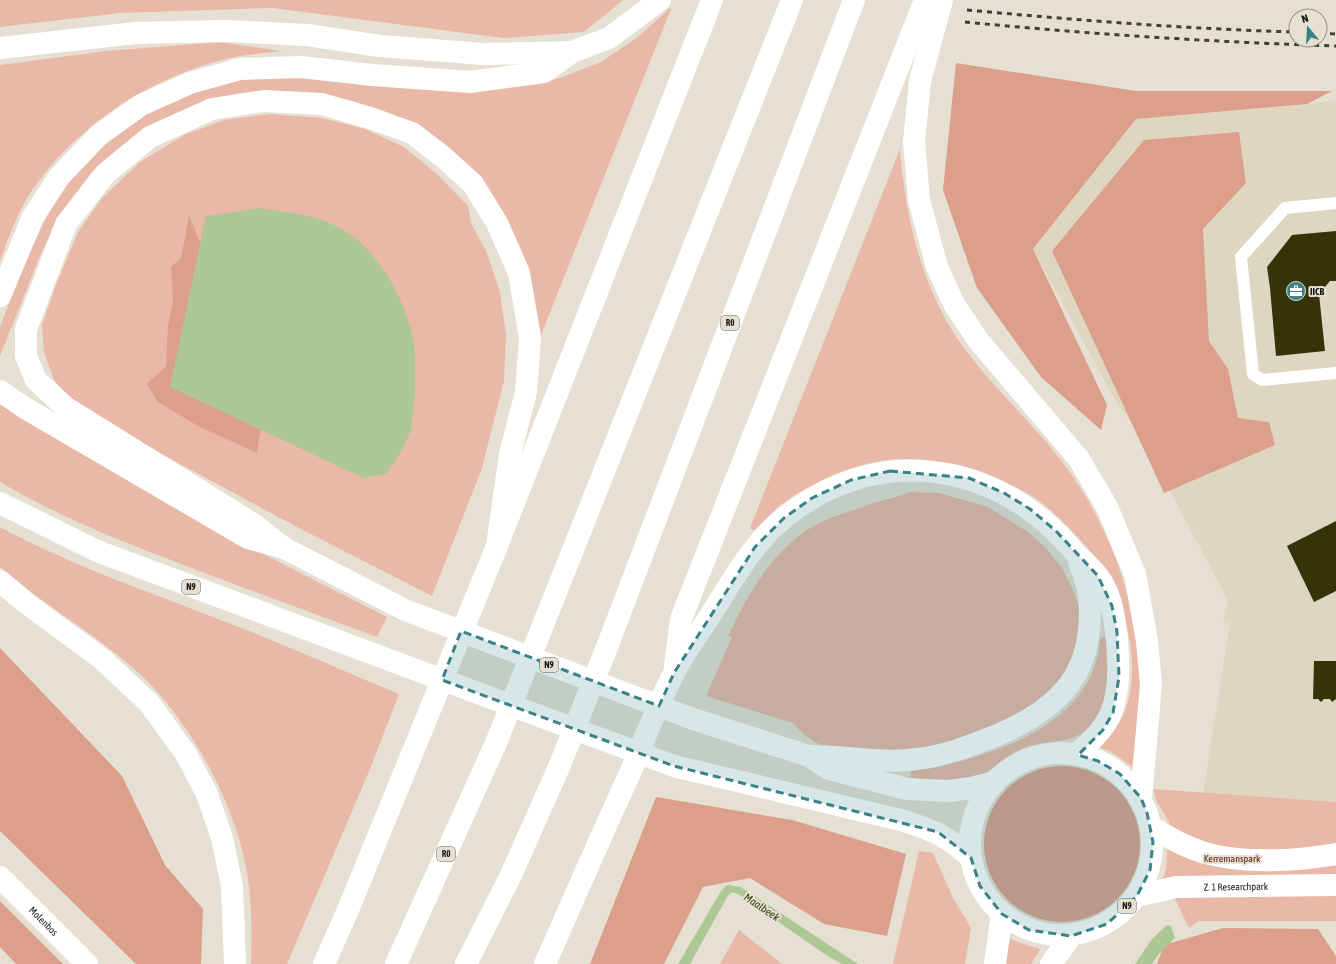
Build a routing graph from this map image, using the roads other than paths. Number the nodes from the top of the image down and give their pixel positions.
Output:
1 (660, 0) edge
2 (712, 0) edge
3 (792, 0) edge
4 (854, 0) edge
5 (925, 0) edge
6 (942, 0) edge
7 (0, 48) edge
8 (572, 52) junction
9 (1336, 203) edge
10 (0, 296) edge
11 (1336, 373) edge
12 (0, 391) edge
13 (0, 503) edge
14 (496, 546) junction
15 (284, 548) junction
16 (1077, 556) junction
17 (0, 581) edge
18 (674, 673) junction
19 (1076, 754) junction
20 (809, 756) junction
21 (995, 782) junction
22 (1141, 798) junction
23 (1150, 826) junction
24 (1336, 854) edge
25 (971, 858) junction
26 (0, 878) edge
27 (1336, 885) edge
28 (1137, 896) junction
29 (1002, 914) junction
30 (1071, 936) junction
31 (87, 964) edge
32 (235, 964) edge
33 (324, 964) edge
34 (396, 964) edge
35 (466, 964) edge
36 (545, 964) edge
37 (995, 964) edge
38 (1051, 964) edge

1 - 8 main road
2 - 14 main road
3 - 34 main road, R0
4 - 35 main road, R0
5 - 18 main road
6 - 22 main road
7 - 8 main road
8 - 10 main road
9 - 11 lane
12 - 15 main road, N9
13 - 25 main road, N9
14 - 15 main road
14 - 33 main road
15 - 20 main road, N9
16 - 18 main road
16 - 19 main road
16 - 20 main road
17 - 32 main road
18 - 36 main road
19 - 21 main road, N9
19 - 22 main road, N9
20 - 21 main road, N9
21 - 25 main road, N9
22 - 23 main road, N9
23 - 24 main road
23 - 28 main road, N9
25 - 29 main road, N9
26 - 31 main road, Molenbos
27 - 28 main road, Z. 1 Researchpark
28 - 30 main road, N9
29 - 30 main road, N9
29 - 37 main road
30 - 38 main road

